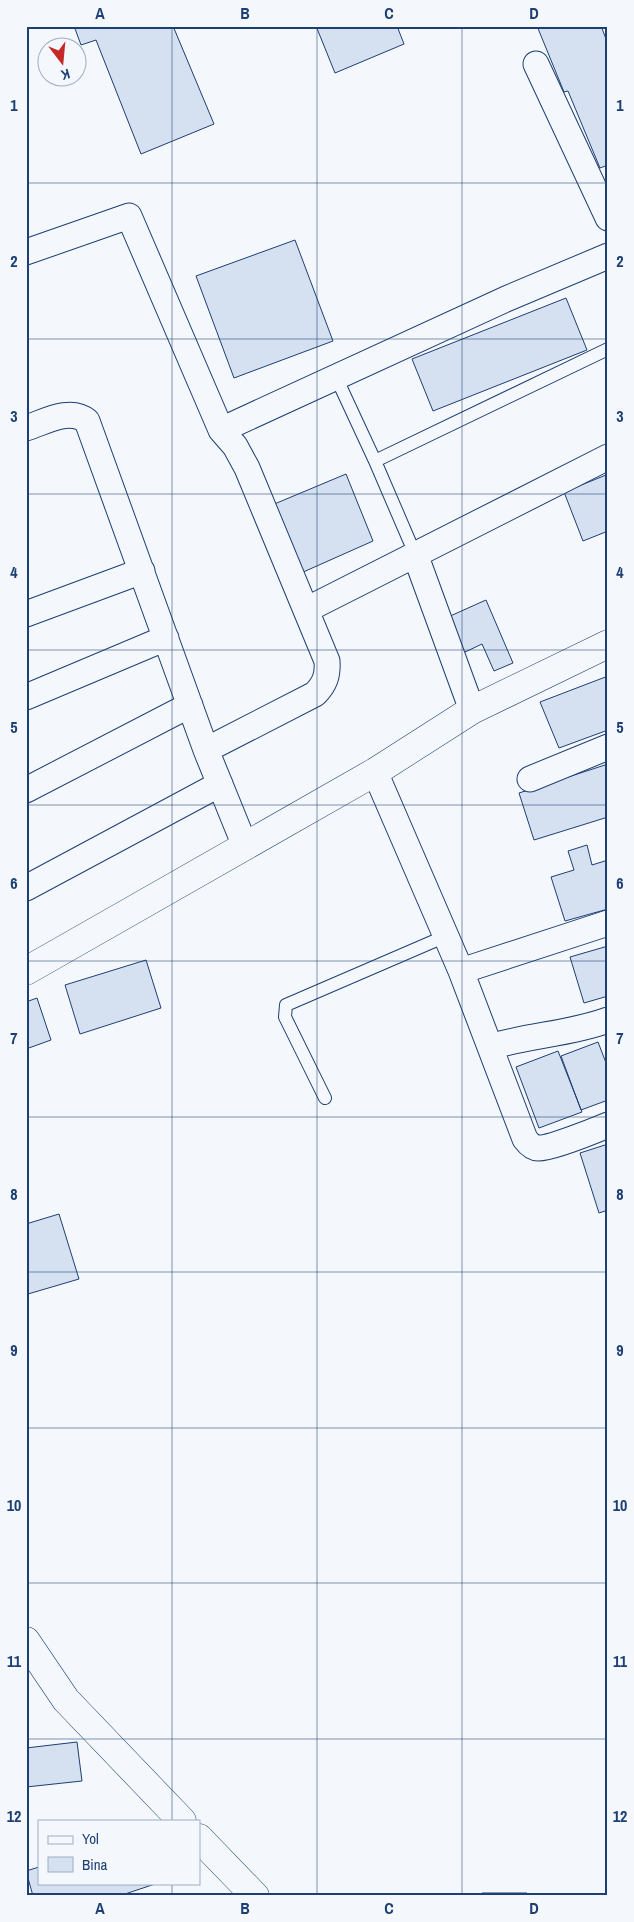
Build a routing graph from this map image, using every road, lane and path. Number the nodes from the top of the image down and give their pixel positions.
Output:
1 (536, 64) dead end
2 (608, 218) edge
3 (26, 252) edge
4 (608, 256) edge
5 (608, 349) edge
6 (336, 377) junction
7 (26, 428) edge
8 (221, 430) junction
9 (608, 457) edge
10 (375, 461) junction
11 (415, 554) junction
12 (142, 571) junction
13 (306, 610) junction
14 (26, 614) edge
15 (166, 638) junction
16 (608, 644) edge
17 (26, 697) edge
18 (190, 705) junction
19 (472, 710) junction
20 (608, 748) edge
21 (206, 750) junction
22 (375, 772) junction
23 (530, 779) dead end
24 (220, 784) junction
25 (26, 790) edge
26 (246, 846) junction
27 (26, 888) edge
28 (608, 923) edge
29 (446, 936) junction
30 (26, 971) edge
31 (461, 971) junction
32 (608, 1020) edge
33 (490, 1047) junction
34 (325, 1098) dead end
35 (608, 1125) edge
36 (26, 1641) edge
37 (181, 1820) edge
38 (200, 1839) edge
39 (255, 1896) edge

1 - 2 street
3 - 8 street
4 - 6 street
5 - 10 lane
6 - 8 street
6 - 10 lane
7 - 12 street
8 - 13 street
9 - 11 street
10 - 11 lane
11 - 13 street
11 - 19 street
12 - 14 street
12 - 15 street
13 - 21 street
15 - 17 street
15 - 18 street
16 - 19 street
18 - 21 street
18 - 25 street
19 - 22 street
20 - 23 street
21 - 24 street
22 - 26 street
22 - 29 street
24 - 26 street
24 - 27 street
26 - 30 street
28 - 31 street
29 - 31 street
29 - 34 lane
31 - 33 street
32 - 33 street
33 - 35 street
36 - 37 street
38 - 39 street

